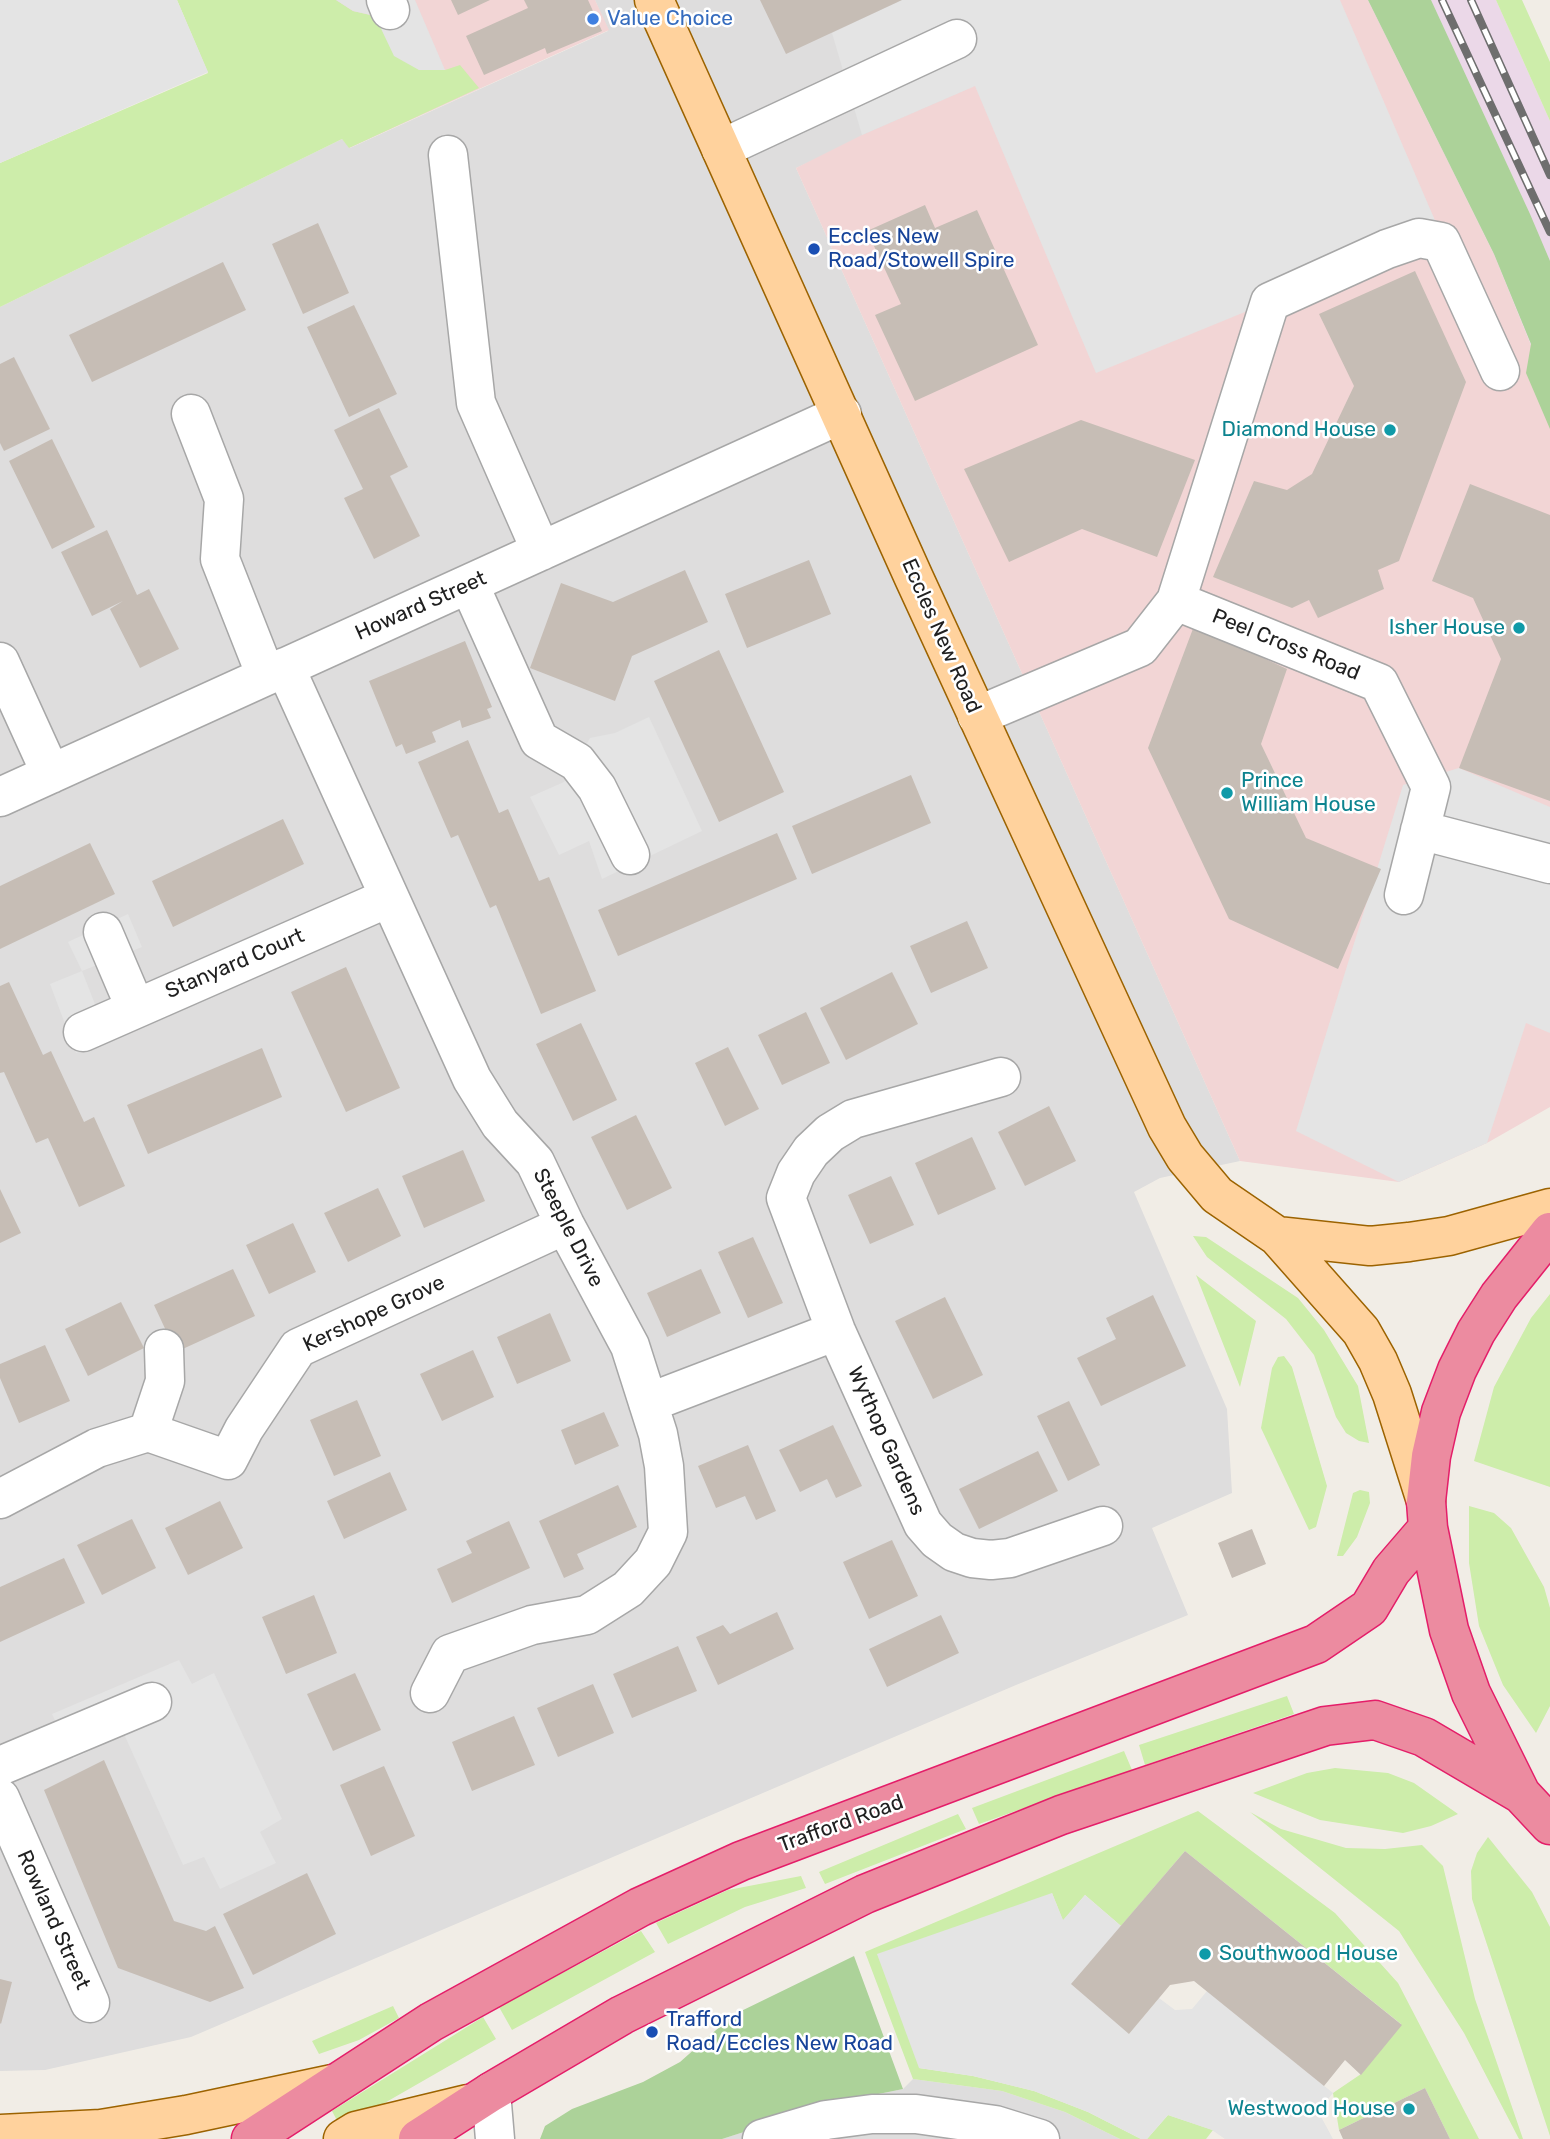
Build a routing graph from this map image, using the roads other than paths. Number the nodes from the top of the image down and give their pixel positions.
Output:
1 (654, 0) edge
2 (957, 39) dead end
3 (721, 149) junction
4 (448, 155) dead end
5 (1500, 372) dead end
6 (191, 414) dead end
7 (842, 414) junction
8 (541, 551) junction
9 (469, 584) junction
10 (1176, 601) junction
11 (0, 662) edge
12 (276, 671) junction
13 (977, 716) junction
14 (51, 774) junction
15 (0, 797) edge
16 (1420, 830) junction
17 (630, 855) dead end
18 (1550, 864) edge
19 (1404, 895) dead end
20 (388, 898) junction
21 (103, 932) dead end
22 (135, 1007) junction
23 (83, 1032) dead end
24 (1001, 1077) dead end
25 (1550, 1209) edge
26 (565, 1226) junction
27 (1550, 1232) edge
28 (1277, 1236) junction
29 (836, 1331) junction
30 (164, 1349) dead end
31 (648, 1403) junction
32 (148, 1432) junction
33 (0, 1499) edge
34 (1427, 1515) junction
35 (1103, 1526) dead end
36 (430, 1693) dead end
37 (152, 1702) dead end
38 (0, 1766) edge
39 (0, 1797) edge
40 (1540, 1818) edge
41 (90, 2003) dead end
42 (332, 2084) junction
43 (482, 2097) junction
44 (0, 2134) edge
45 (251, 2139) edge
46 (343, 2139) edge
47 (418, 2139) edge
48 (495, 2139) edge
49 (762, 2139) edge
50 (1040, 2139) edge

1 - 3 main road, Eccles New Road
2 - 3 street
3 - 7 main road, Eccles New Road
4 - 8 street
5 - 10 street
6 - 12 street, Steeple Drive
7 - 8 street, Howard Street
7 - 13 main road, Eccles New Road
8 - 9 street, Howard Street
9 - 12 street, Howard Street
9 - 17 street
10 - 13 street
10 - 16 street, Peel Cross Road
11 - 14 street
12 - 14 street, Howard Street
12 - 20 street, Steeple Drive
13 - 28 main road, Eccles New Road
14 - 15 street, Howard Street
16 - 18 street
16 - 19 street, Peel Cross Road
20 - 22 street, Stanyard Court
20 - 26 street, Steeple Drive
21 - 22 street
22 - 23 street, Stanyard Court
24 - 29 street, Wythop Gardens
25 - 28 main road, Eccles New Road
26 - 31 street, Steeple Drive
26 - 32 street, Kershope Grove
27 - 34 highway
28 - 34 main road, Eccles New Road
29 - 31 street
29 - 35 street, Wythop Gardens
30 - 32 street
31 - 36 street, Steeple Drive
32 - 33 street
34 - 40 highway
34 - 42 highway, Trafford Road
37 - 38 street
39 - 41 street, Rowland Street
40 - 43 highway
42 - 44 main road
42 - 45 highway, Trafford Road
43 - 46 main road
43 - 47 highway
43 - 48 street
49 - 50 street

